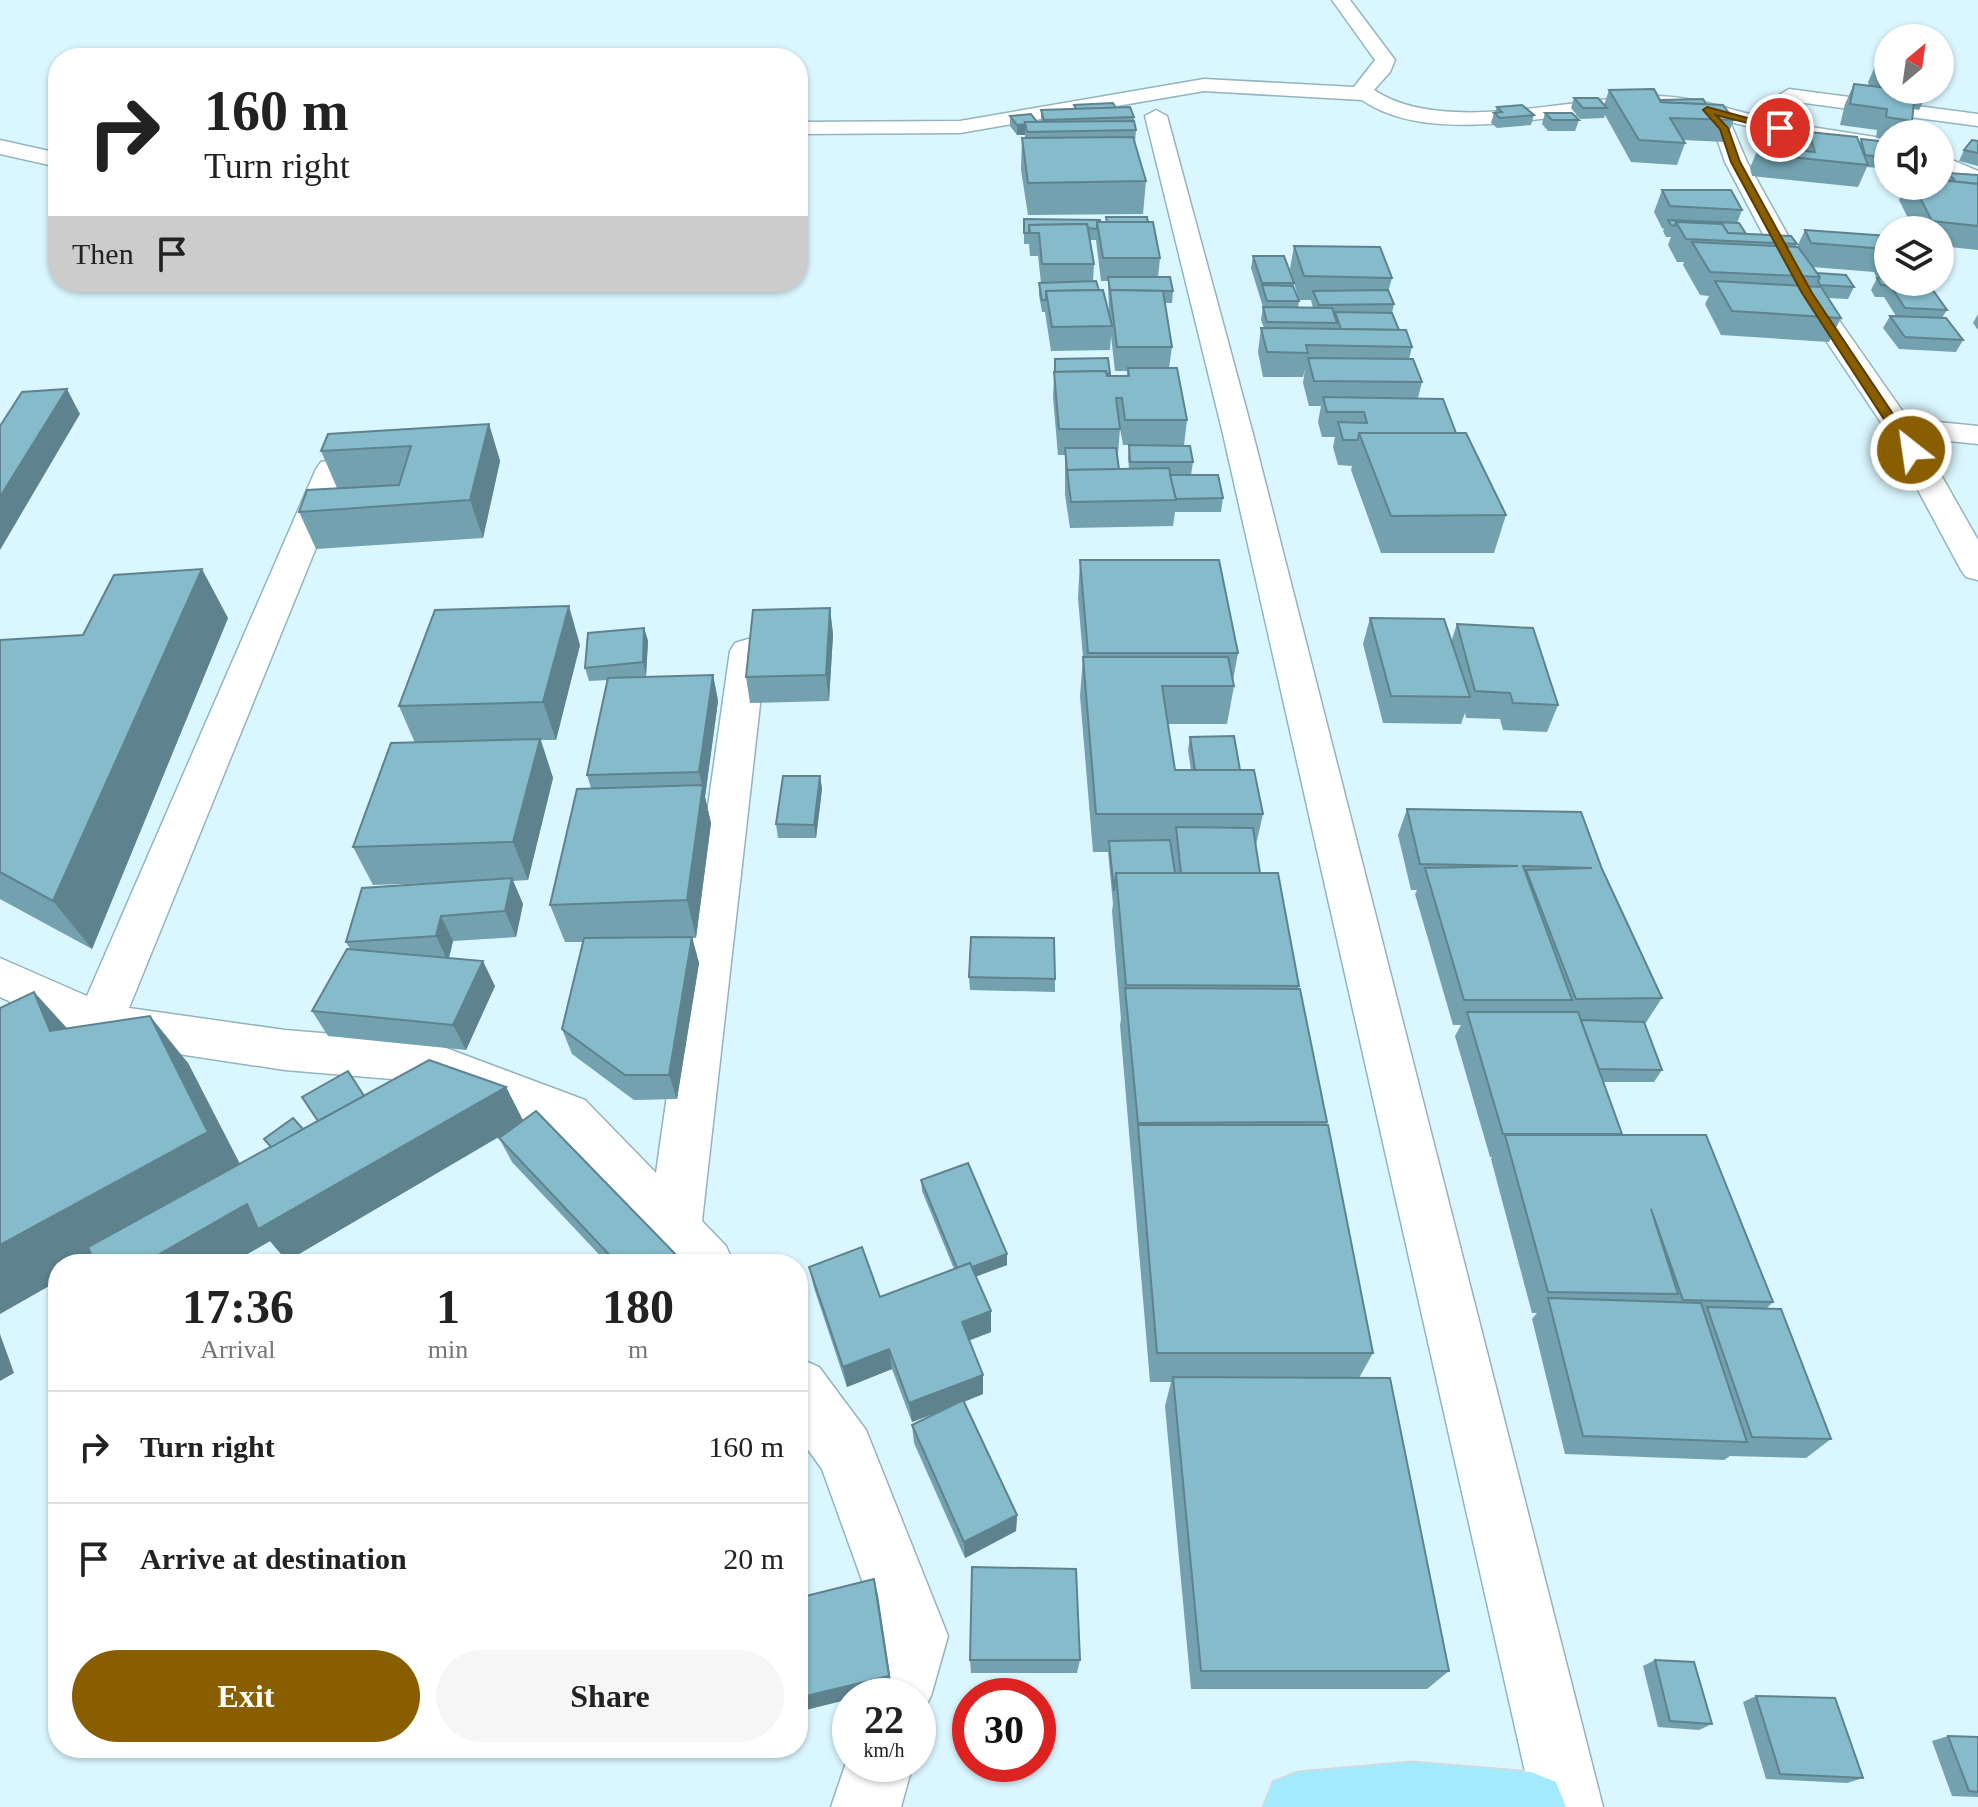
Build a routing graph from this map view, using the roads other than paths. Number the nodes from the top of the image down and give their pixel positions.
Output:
1 (1341, 0) edge
2 (1365, 94) junction
3 (1707, 110) junction
4 (1156, 116) dead end
5 (1978, 120) edge
6 (808, 128) edge
7 (1780, 128) junction
8 (1874, 144) edge
9 (0, 147) edge
10 (48, 158) edge
11 (1954, 169) edge
12 (1978, 180) edge
13 (1899, 427) junction
14 (1978, 435) edge
15 (332, 469) edge
16 (1978, 570) edge
17 (748, 651) edge
18 (0, 976) edge
19 (99, 1023) junction
20 (675, 1227) junction
21 (698, 1254) edge
22 (808, 1401) edge
23 (903, 1678) edge
24 (874, 1782) edge
25 (866, 1807) edge
26 (1298, 1807) edge
27 (1531, 1807) edge
28 (1568, 1807) edge

1 - 2 street
2 - 3 street
2 - 6 street
3 - 7 street
3 - 13 street
4 - 28 street
5 - 7 street
7 - 8 street
9 - 10 street
11 - 12 street
13 - 14 street
13 - 16 street
15 - 19 street
17 - 20 street
18 - 19 street
19 - 20 street
20 - 21 street
22 - 23 street
24 - 25 street
26 - 27 highway

